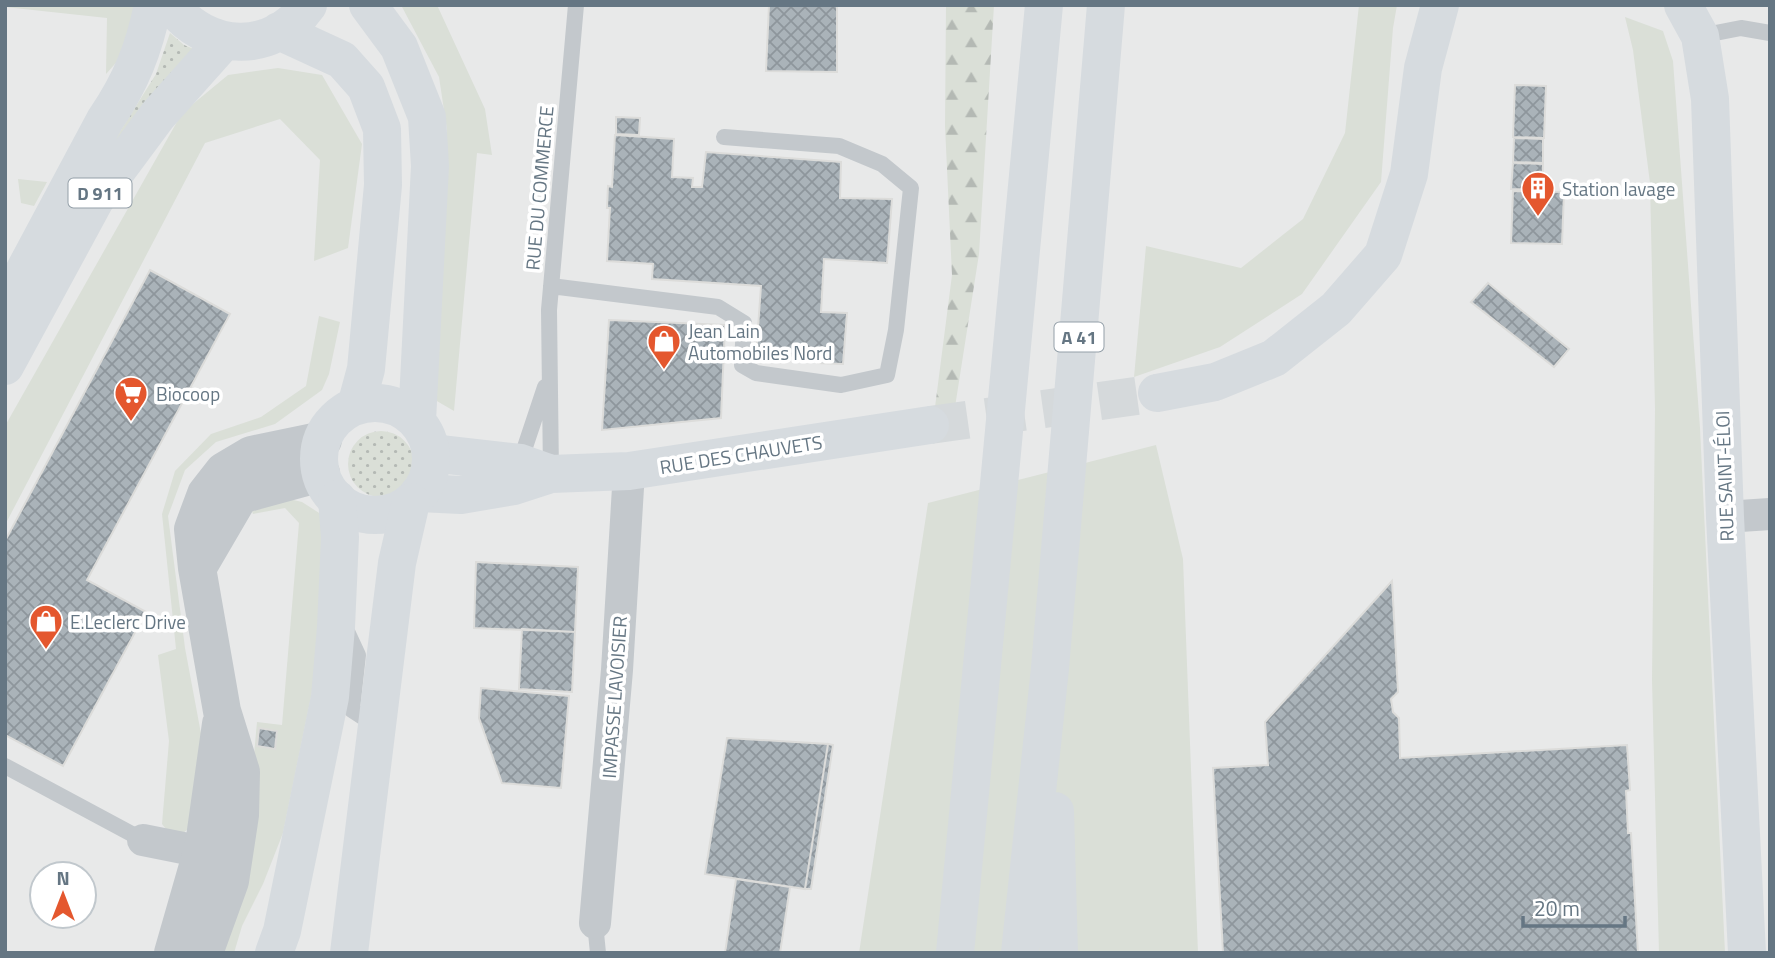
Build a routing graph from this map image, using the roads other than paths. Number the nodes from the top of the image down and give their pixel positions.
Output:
1 (153, 5) edge
2 (170, 5) edge
3 (308, 5) edge
4 (368, 5) edge
5 (576, 5) edge
6 (1044, 5) edge
7 (1107, 5) edge
8 (1440, 5) edge
9 (1691, 21) edge
10 (279, 31) junction
11 (1770, 33) edge
12 (225, 41) junction
13 (724, 136) dead end
14 (551, 286) junction
15 (5, 307) edge
16 (5, 366) edge
17 (549, 375) junction
18 (1157, 393) tunnel mouth
19 (356, 406) junction
20 (930, 425) tunnel mouth
21 (424, 437) junction
22 (535, 468) junction
23 (327, 471) junction
24 (629, 471) junction
25 (415, 497) junction
26 (1770, 514) edge
27 (1725, 517) junction
28 (337, 608) junction
29 (1050, 668) junction
30 (377, 726) junction
31 (5, 766) edge
32 (142, 840) joint
33 (209, 873) junction
34 (596, 938) edge
35 (280, 947) edge
36 (173, 953) edge
37 (194, 953) edge
38 (204, 953) edge
39 (349, 953) edge
40 (953, 953) edge
41 (1020, 953) edge
42 (1059, 953) edge
43 (1747, 953) edge

1 - 15 main road, D 911
2 - 12 main road
3 - 10 main road
4 - 21 main road
5 - 14 lane, RUE DU COMMERCE
6 - 40 main road
7 - 29 main road, A 41
8 - 18 main road
9 - 11 lane
9 - 27 main road, RUE SAINT-ÉLOI
10 - 12 main road
10 - 19 main road
12 - 16 main road, D 911
13 - 14 lane
14 - 17 lane, RUE DU COMMERCE
17 - 22 lane, RUE DU COMMERCE
17 - 22 lane, RUE DU COMMERCE
19 - 21 main road
19 - 23 main road
20 - 24 main road, RUE DES CHAUVETS
21 - 22 main road, RUE DES CHAUVETS
21 - 25 main road
22 - 24 main road, RUE DES CHAUVETS
22 - 25 main road, RUE DES CHAUVETS
23 - 25 main road
23 - 28 main road
23 - 33 street
24 - 34 street, IMPASSE LAVOISIER
25 - 30 main road
26 - 27 street
27 - 43 main road, RUE SAINT-ÉLOI
28 - 30 lane
28 - 35 main road
29 - 41 main road, A 41
29 - 42 main road
30 - 39 main road
31 - 32 lane
32 - 33 street
33 - 36 street
33 - 37 street
33 - 38 street

